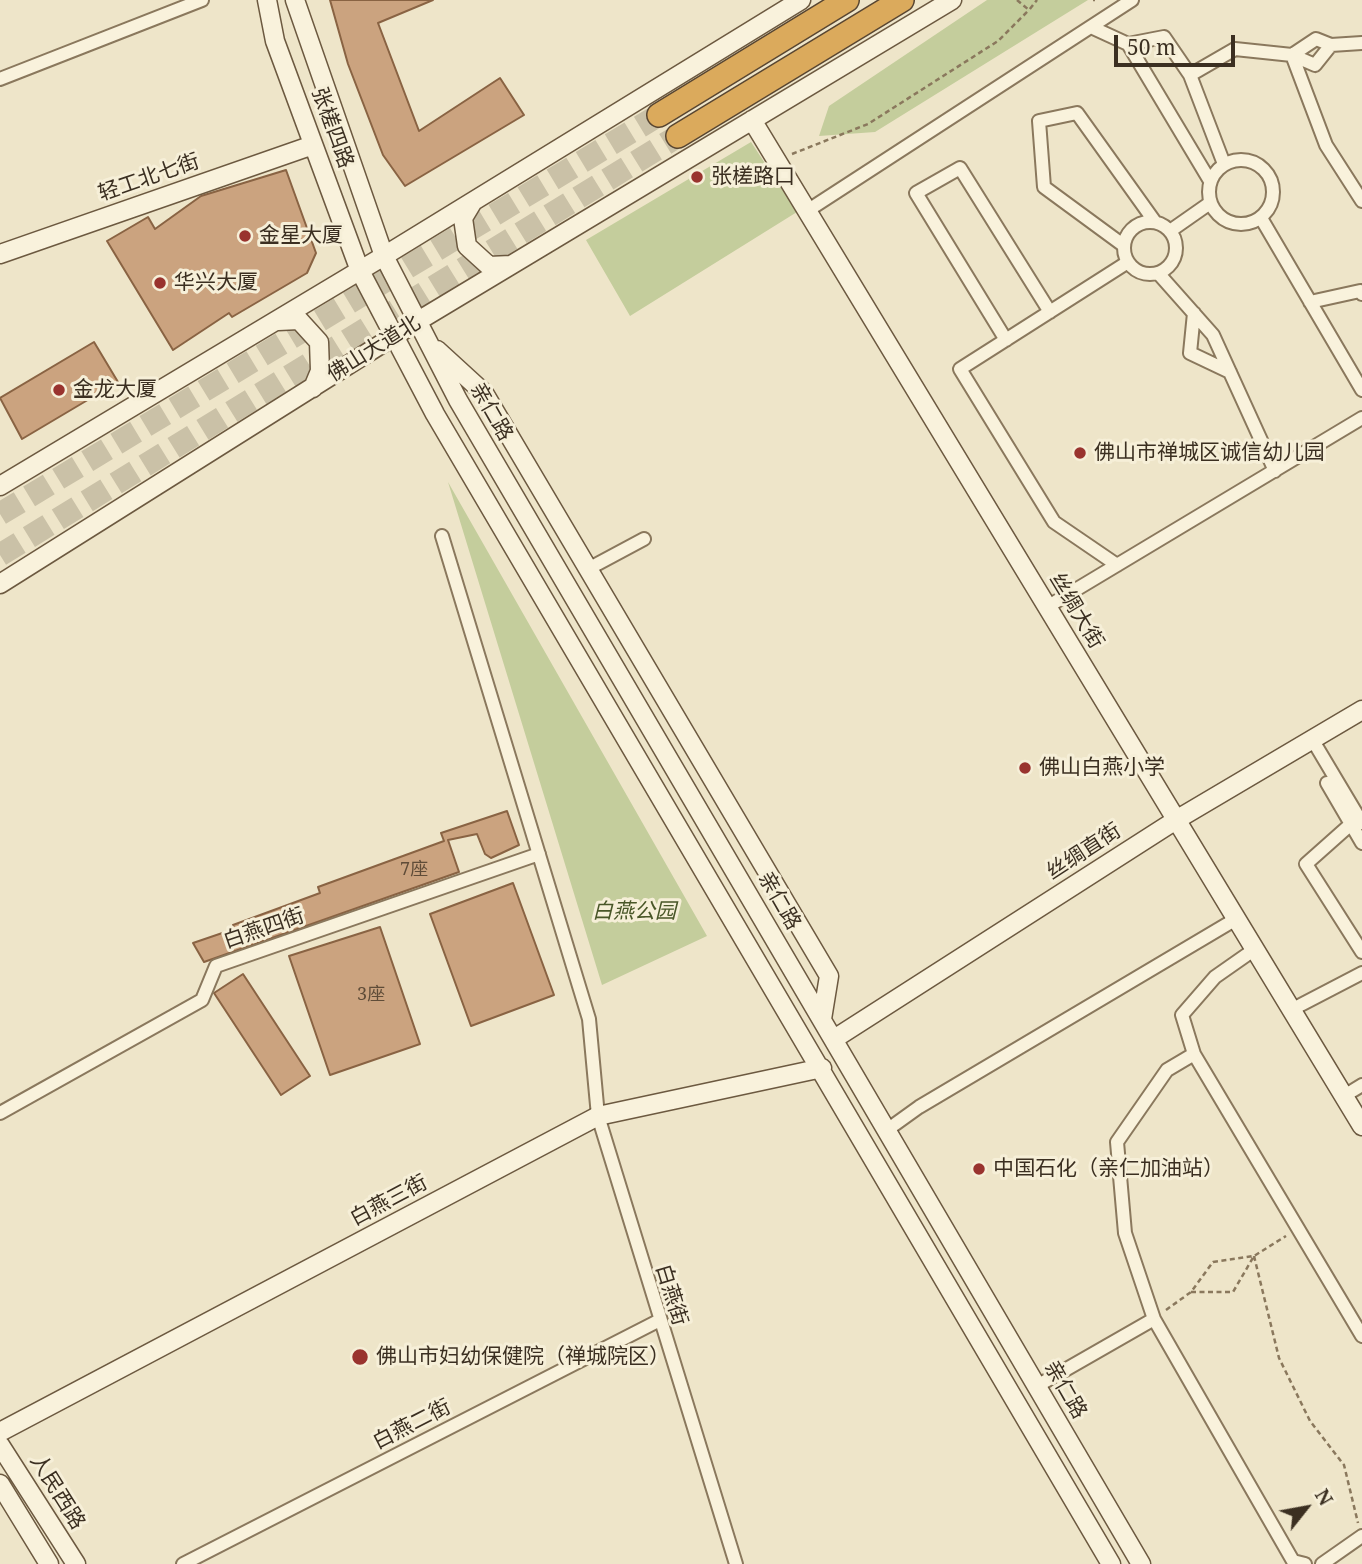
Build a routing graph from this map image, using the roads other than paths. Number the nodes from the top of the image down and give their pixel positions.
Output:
1 (202, 0) edge
2 (267, 0) edge
3 (295, 0) edge
4 (801, 0) edge
5 (847, 0) edge
6 (902, 0) edge
7 (952, 0) edge
8 (1132, 0) edge
9 (1091, 27) junction
10 (1362, 43) edge
11 (1128, 44) junction
12 (1331, 45) junction
13 (1292, 55) junction
14 (1190, 75) junction
15 (0, 79) edge
16 (659, 115) tunnel mouth
17 (752, 120) junction
18 (678, 136) tunnel mouth
19 (313, 145) junction
20 (1224, 164) junction
21 (1210, 181) junction
22 (1362, 201) edge
23 (472, 203) junction
24 (1210, 203) junction
25 (807, 211) junction
26 (1261, 218) junction
27 (1155, 222) junction
28 (1170, 231) junction
29 (1124, 245) junction
30 (0, 254) edge
31 (384, 256) junction
32 (1128, 262) junction
33 (513, 265) junction
34 (360, 271) junction
35 (1158, 273) junction
36 (1362, 294) edge
37 (1310, 302) junction
38 (1050, 312) junction
39 (1194, 313) junction
40 (278, 321) junction
41 (418, 321) junction
42 (395, 336) junction
43 (1006, 340) junction
44 (429, 343) junction
45 (1230, 372) junction
46 (1360, 383) edge
47 (313, 388) junction
48 (1362, 418) edge
49 (1275, 471) junction
50 (0, 486) edge
51 (442, 536) dead end
52 (644, 538) dead end
53 (1117, 565) junction
54 (588, 569) junction
55 (0, 584) edge
56 (1047, 607) junction
57 (1362, 709) edge
58 (1312, 740) junction
59 (1327, 783) dead end
60 (1177, 820) junction
61 (1357, 824) edge
62 (1362, 843) edge
63 (539, 854) junction
64 (1236, 919) junction
65 (1255, 950) junction
66 (1362, 952) edge
67 (1362, 973) edge
68 (1291, 1010) junction
69 (822, 1019) junction
70 (834, 1039) junction
71 (1194, 1054) junction
72 (822, 1068) junction
73 (1362, 1085) edge
74 (1344, 1096) junction
75 (0, 1113) edge
76 (598, 1116) junction
77 (1362, 1126) edge
78 (887, 1130) junction
79 (1154, 1319) junction
80 (658, 1321) junction
81 (1362, 1336) edge
82 (1037, 1386) junction
83 (0, 1432) edge
84 (0, 1444) edge
85 (0, 1484) edge
86 (1362, 1537) edge
87 (49, 1564) edge
88 (76, 1564) edge
89 (183, 1564) edge
90 (736, 1564) edge
91 (1111, 1564) edge
92 (1141, 1564) edge
93 (1305, 1564) edge
94 (1322, 1564) edge

1 - 15 street
2 - 19 main road, 张槎四路
3 - 31 main road, 张槎四路
4 - 23 main road
5 - 16 highway
6 - 18 highway
7 - 17 main road, 佛山大道北
8 - 9 street
9 - 11 street
9 - 25 street
10 - 12 street
11 - 14 street
11 - 21 street
12 - 13 street
12 - 13 street
13 - 14 street
13 - 22 street
14 - 20 street
17 - 25 main road, 丝绸大街
17 - 33 main road, 佛山大道北
19 - 30 main road, 轻工北七街
19 - 34 main road, 张槎四路
20 - 21 street
20 - 26 street
21 - 24 street
23 - 31 main road
23 - 33 main road
24 - 26 street
24 - 28 street
25 - 56 main road, 丝绸大街
26 - 37 street
27 - 28 street
27 - 29 street
27 - 29 street
28 - 35 street
29 - 32 street
31 - 34 main road
31 - 41 main road, 亲仁路
32 - 35 street
32 - 38 street
33 - 41 main road, 佛山大道北
34 - 40 main road
34 - 42 main road
35 - 39 street
36 - 37 street
37 - 46 street
38 - 43 street
38 - 43 street
39 - 45 street
39 - 45 street
40 - 47 main road
40 - 50 main road
41 - 42 main road, 佛山大道北
41 - 44 main road, 亲仁路
42 - 47 main road, 佛山大道北
42 - 72 main road
43 - 53 street
44 - 54 main road
44 - 69 main road, 亲仁路
45 - 49 street
47 - 55 main road, 佛山大道北
48 - 49 street
49 - 53 street
51 - 63 street, 白燕街
52 - 54 street
53 - 56 street
54 - 69 main road
56 - 60 main road, 丝绸大街
57 - 58 main road, 丝绸直街
58 - 60 main road, 丝绸直街
58 - 61 street
59 - 61 street
60 - 64 main road, 丝绸大街
60 - 70 main road, 丝绸直街
61 - 62 street
61 - 66 street
63 - 75 street, 白燕四街
63 - 76 street, 白燕街
64 - 65 main road, 丝绸大街
64 - 78 street
65 - 68 main road, 丝绸大街
65 - 71 street
67 - 68 street
68 - 74 main road, 丝绸大街
69 - 70 main road, 亲仁路
70 - 78 main road, 亲仁路
71 - 79 street
71 - 81 street
72 - 76 main road, 白燕三街
72 - 91 main road
73 - 74 street
74 - 77 main road, 丝绸大街
76 - 80 street, 白燕街
76 - 83 main road, 白燕三街
78 - 82 main road, 亲仁路
79 - 82 street
79 - 93 street
80 - 89 street, 白燕二街
80 - 90 street, 白燕街
82 - 92 main road, 亲仁路
84 - 88 main road, 人民西路
85 - 87 main road
86 - 94 street

